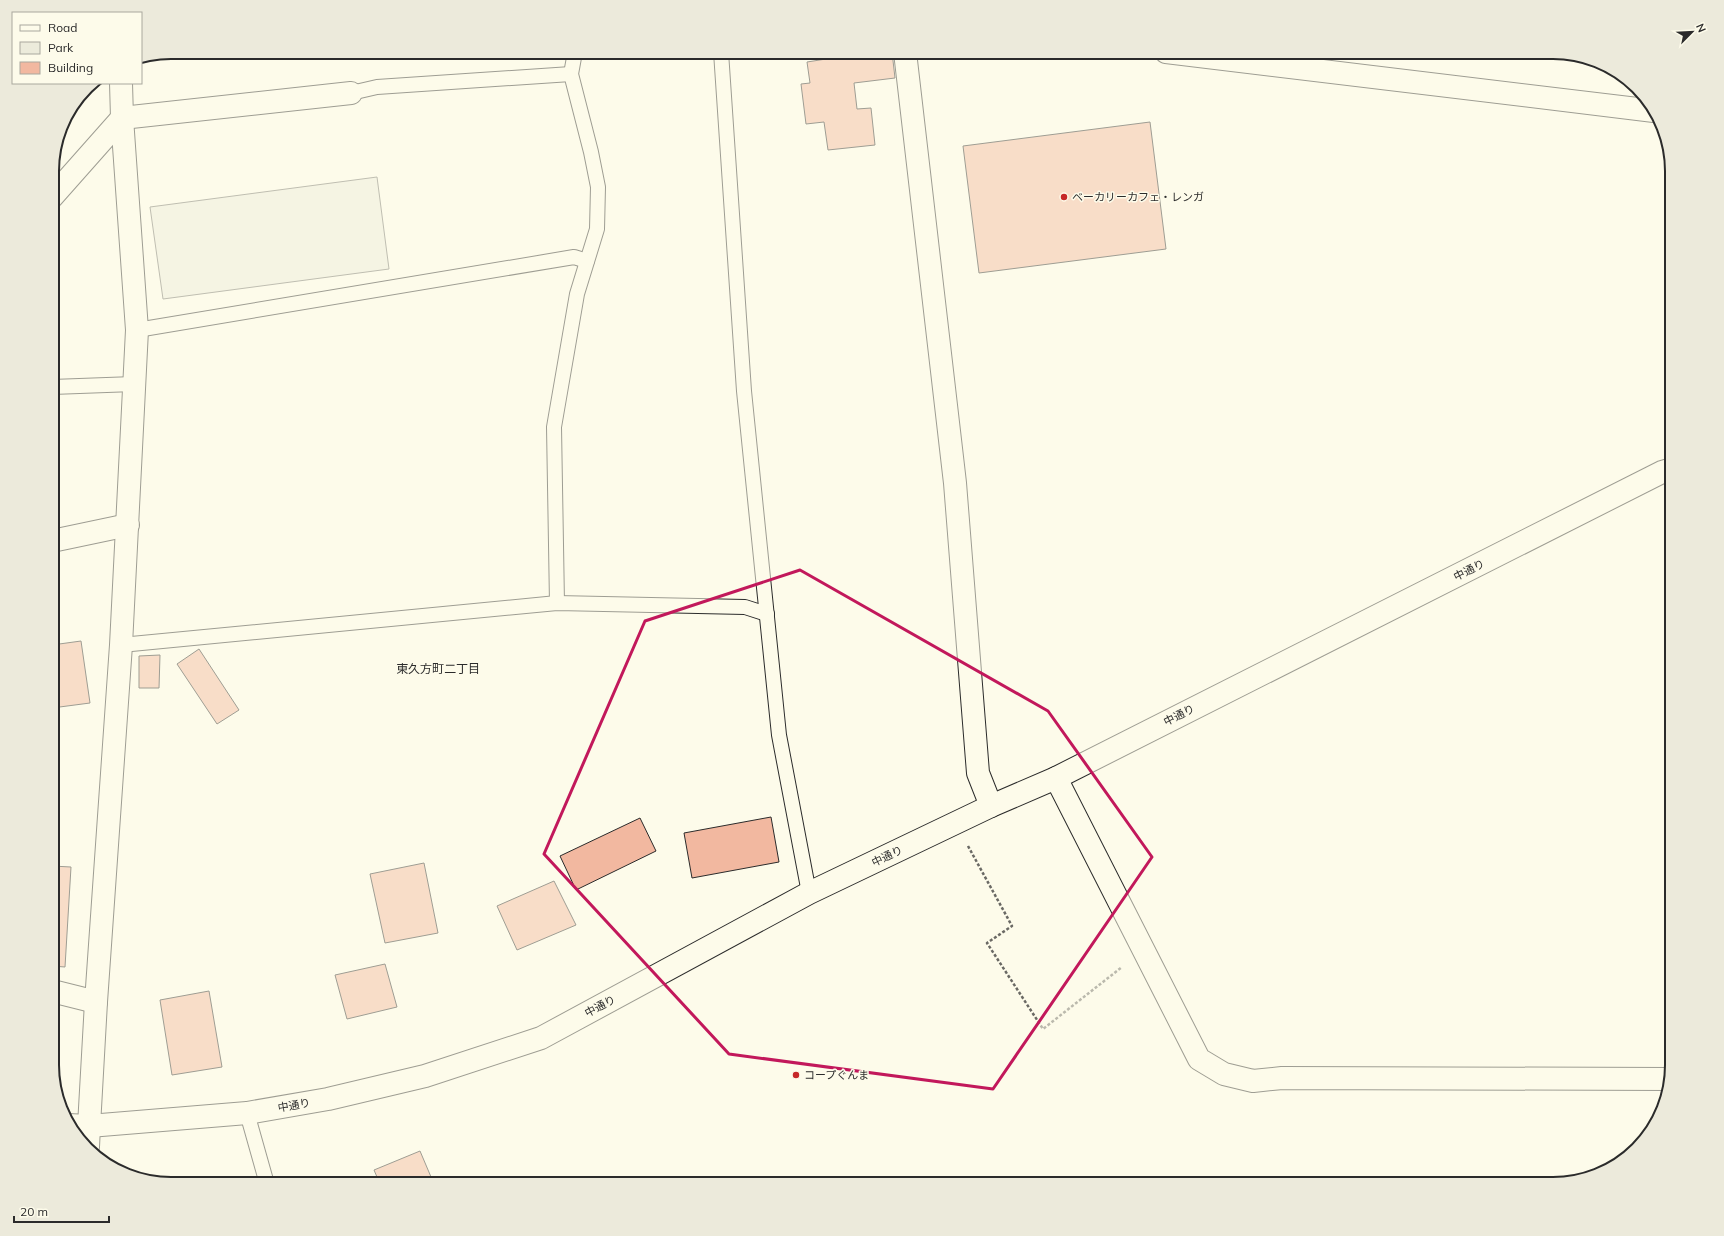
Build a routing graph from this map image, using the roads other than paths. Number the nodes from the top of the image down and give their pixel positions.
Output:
1 (574, 59) edge
2 (721, 59) edge
3 (906, 59) edge
4 (1224, 59) edge
5 (572, 74) junction
6 (122, 84) edge
7 (351, 93) joint
8 (1647, 110) edge
9 (122, 118) junction
10 (59, 189) edge
11 (587, 261) junction
12 (137, 330) junction
13 (134, 384) junction
14 (59, 387) edge
15 (1665, 471) edge
16 (128, 525) junction
17 (59, 540) edge
18 (557, 603) junction
19 (767, 614) junction
20 (121, 645) junction
21 (1056, 778) junction
22 (991, 806) junction
23 (809, 893) junction
24 (59, 992) edge
25 (96, 1002) junction
26 (1664, 1079) edge
27 (247, 1112) junction
28 (78, 1125) edge
29 (265, 1177) edge

1 - 5 lane
2 - 19 lane
3 - 22 street
4 - 8 street
5 - 7 lane
5 - 11 lane
6 - 9 street
7 - 9 street
9 - 10 street
9 - 12 street
11 - 12 lane
11 - 18 lane
12 - 13 street
13 - 14 lane
13 - 16 street
15 - 21 street, 中通り
16 - 17 street
16 - 20 street
18 - 19 lane
18 - 20 lane
19 - 23 lane
20 - 25 street
21 - 22 street, 中通り
21 - 26 street
22 - 23 street, 中通り
23 - 27 street, 中通り
24 - 25 street
25 - 28 street
27 - 28 street, 中通り
27 - 29 lane

